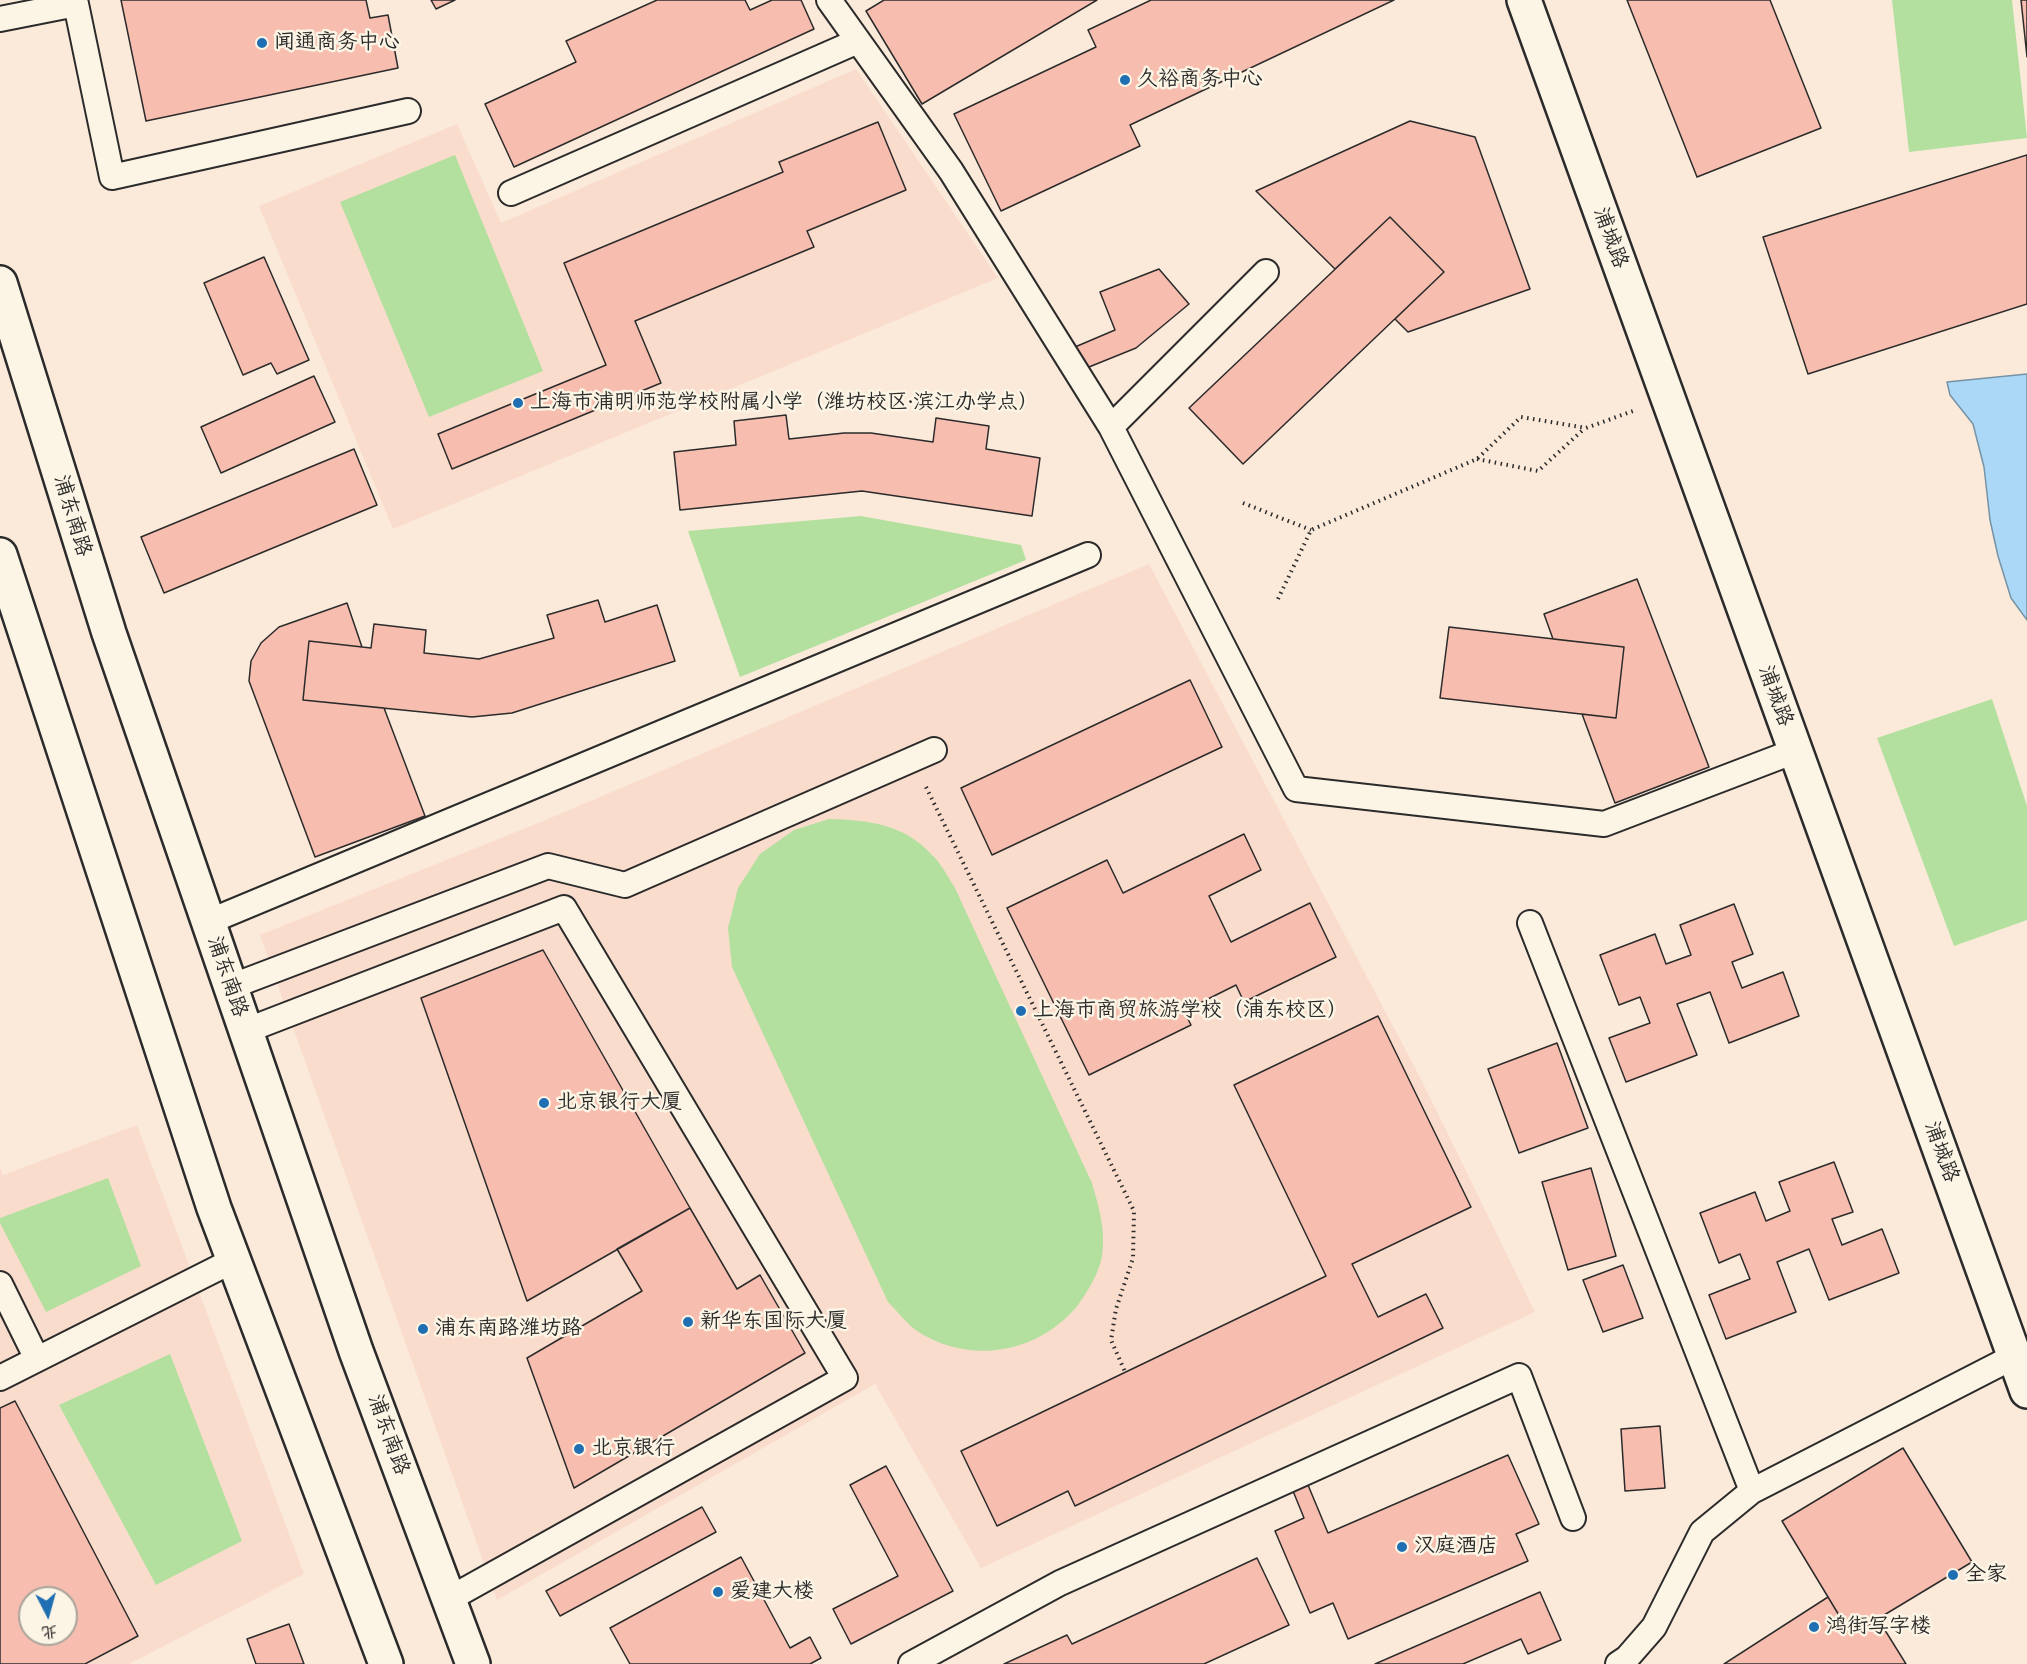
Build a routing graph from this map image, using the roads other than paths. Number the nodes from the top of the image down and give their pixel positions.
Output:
1 (829, 0) edge
2 (1524, 0) edge
3 (0, 19) edge
4 (858, 41) junction
5 (408, 111) dead end
6 (511, 193) dead end
7 (1266, 272) dead end
8 (0, 283) edge
9 (1111, 427) junction
10 (0, 555) edge
11 (1088, 555) dead end
12 (1794, 751) junction
13 (923, 755) road end
14 (208, 922) junction
15 (1530, 923) dead end
16 (230, 987) junction
17 (245, 1031) junction
18 (234, 1260) junction
19 (0, 1284) edge
20 (2014, 1356) junction
21 (37, 1359) junction
22 (0, 1378) edge
23 (2027, 1391) edge
24 (1752, 1491) junction
25 (1573, 1518) dead end
26 (449, 1599) junction
27 (386, 1664) edge
28 (473, 1664) edge
29 (911, 1664) edge
30 (1618, 1664) edge

1 - 4 lane
2 - 12 main road, 浦城路
3 - 5 lane
4 - 6 lane
4 - 9 lane
7 - 9 lane
8 - 14 main road, 浦东南路
9 - 12 lane
10 - 18 main road
11 - 14 lane
12 - 20 main road, 浦城路
13 - 16 lane
14 - 16 main road, 浦东南路
15 - 24 lane
16 - 17 main road, 浦东南路
17 - 26 main road, 浦东南路
17 - 26 lane
18 - 21 lane
18 - 27 main road
19 - 21 lane
20 - 23 main road, 浦城路
20 - 24 lane
21 - 22 lane
24 - 30 lane
25 - 29 lane
26 - 28 main road, 浦东南路

